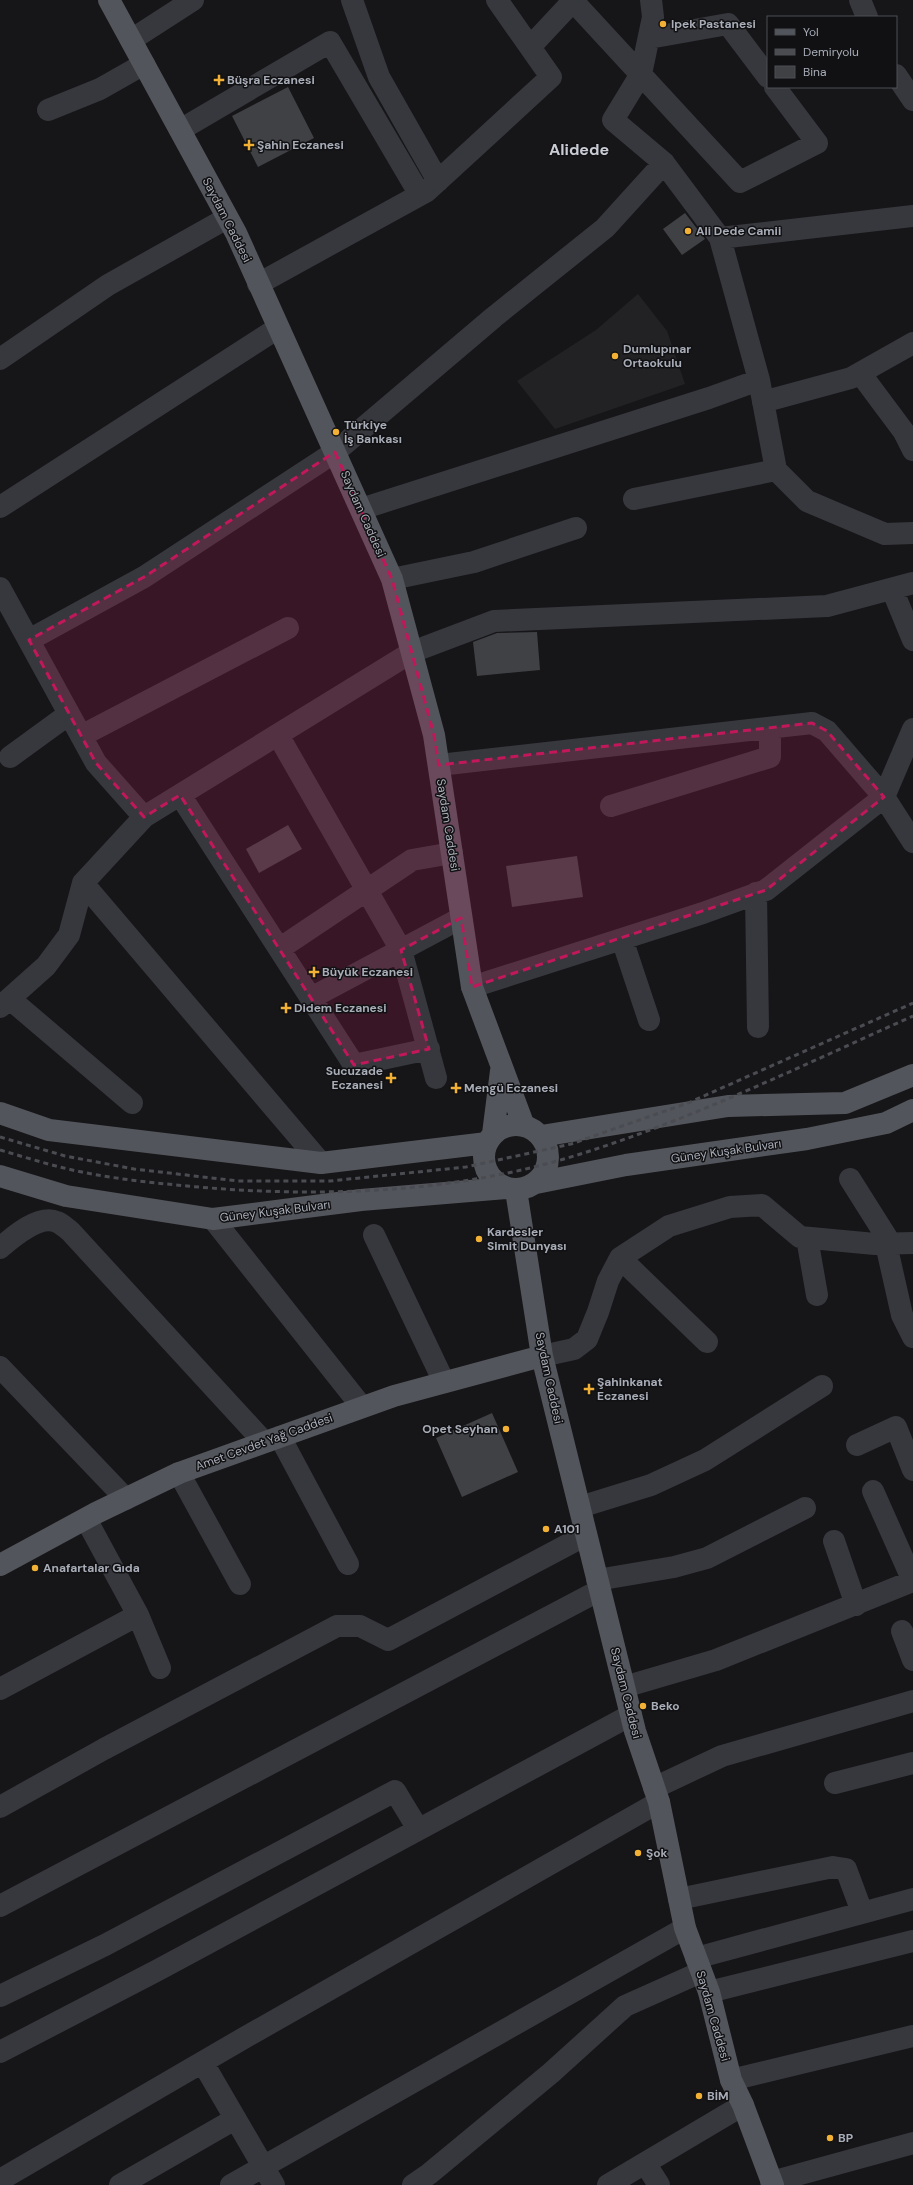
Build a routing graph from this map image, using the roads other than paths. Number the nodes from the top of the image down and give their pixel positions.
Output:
1 (109, 0) edge
2 (193, 0) edge
3 (352, 0) edge
4 (497, 0) edge
5 (651, 0) edge
6 (860, 0) edge
7 (867, 16) edge
8 (649, 38) junction
9 (131, 40) junction
10 (530, 47) junction
11 (144, 64) junction
12 (641, 74) junction
13 (767, 76) edge
14 (897, 76) edge
15 (776, 88) edge
16 (913, 100) edge
17 (48, 110) dead end
18 (180, 130) junction
19 (664, 163) junction
20 (438, 181) junction
21 (420, 195) junction
22 (913, 216) edge
23 (227, 218) junction
24 (720, 238) junction
25 (258, 284) junction
26 (278, 328) junction
27 (913, 343) edge
28 (0, 359) edge
29 (860, 373) junction
30 (759, 380) junction
31 (763, 402) junction
32 (913, 450) edge
33 (335, 452) junction
34 (776, 470) junction
35 (634, 499) dead end
36 (0, 507) edge
37 (361, 509) junction
38 (576, 528) dead end
39 (913, 533) edge
40 (392, 579) junction
41 (913, 583) edge
42 (0, 588) edge
43 (892, 589) junction
44 (288, 628) dead end
45 (29, 640) junction
46 (913, 640) edge
47 (412, 652) junction
48 (69, 714) junction
49 (770, 728) junction
50 (913, 729) edge
51 (278, 735) junction
52 (81, 736) junction
53 (10, 757) dead end
54 (439, 765) junction
55 (180, 795) junction
56 (884, 797) junction
57 (611, 806) dead end
58 (144, 817) junction
59 (913, 842) edge
60 (452, 853) junction
61 (83, 883) junction
62 (367, 892) junction
63 (756, 893) junction
64 (462, 918) junction
65 (622, 939) junction
66 (279, 949) junction
67 (401, 950) junction
68 (472, 987) junction
69 (311, 998) junction
70 (5, 1003) edge
71 (649, 1020) dead end
72 (758, 1027) dead end
73 (429, 1049) junction
74 (502, 1068) junction
75 (913, 1075) edge
76 (436, 1078) dead end
77 (132, 1103) dead end
78 (0, 1114) edge
79 (910, 1115) edge
80 (533, 1131) junction
81 (490, 1139) junction
82 (321, 1163) junction
83 (0, 1176) edge
84 (850, 1179) dead end
85 (520, 1187) junction
86 (213, 1219) junction
87 (374, 1235) dead end
88 (807, 1238) junction
89 (913, 1243) edge
90 (888, 1244) junction
91 (0, 1248) edge
92 (620, 1258) junction
93 (817, 1295) dead end
94 (913, 1336) edge
95 (707, 1342) dead end
96 (542, 1356) junction
97 (0, 1367) edge
98 (444, 1382) junction
99 (822, 1386) dead end
100 (362, 1407) junction
101 (272, 1439) junction
102 (857, 1445) dead end
103 (913, 1470) edge
104 (179, 1472) junction
105 (873, 1491) dead end
106 (126, 1499) junction
107 (580, 1507) junction
108 (805, 1508) dead end
109 (86, 1519) junction
110 (586, 1535) junction
111 (834, 1541) dead end
112 (348, 1564) dead end
113 (0, 1565) edge
114 (913, 1581) edge
115 (240, 1584) dead end
116 (599, 1585) junction
117 (856, 1605) junction
118 (138, 1615) junction
119 (902, 1631) dead end
120 (913, 1660) edge
121 (160, 1668) dead end
122 (624, 1687) junction
123 (0, 1690) edge
124 (913, 1701) edge
125 (630, 1715) junction
126 (913, 1763) edge
127 (835, 1783) dead end
128 (657, 1795) junction
129 (0, 1807) edge
130 (418, 1829) junction
131 (679, 1899) junction
132 (913, 1899) edge
133 (0, 1906) edge
134 (862, 1912) junction
135 (685, 1928) junction
136 (913, 1941) edge
137 (699, 1965) junction
138 (709, 1992) junction
139 (0, 1996) edge
140 (913, 2036) edge
141 (0, 2052) edge
142 (203, 2062) junction
143 (731, 2080) junction
144 (743, 2105) junction
145 (236, 2119) junction
146 (913, 2143) edge
147 (645, 2163) junction
148 (263, 2166) junction
149 (0, 2180) edge
150 (427, 2181) edge
151 (772, 2183) edge
152 (120, 2185) edge
153 (231, 2185) edge
154 (274, 2185) edge
155 (608, 2185) edge
156 (659, 2185) edge

1 - 9 main road, Saydam Caddesi
2 - 9 street
3 - 20 street
4 - 10 street
5 - 8 street
6 - 7 street
8 - 12 street
8 - 13 street
9 - 11 main road, Saydam Caddesi
10 - 12 street
10 - 20 street
11 - 17 street
11 - 18 main road, Saydam Caddesi
12 - 15 street
12 - 19 street
14 - 16 street
18 - 21 street
18 - 23 main road, Saydam Caddesi
19 - 24 street
19 - 33 street
20 - 21 street
21 - 25 street
22 - 24 street
23 - 25 main road, Saydam Caddesi
23 - 28 street
24 - 30 street
25 - 26 main road, Saydam Caddesi
26 - 33 main road, Saydam Caddesi
26 - 36 street
27 - 29 street
29 - 31 street
29 - 32 street
30 - 31 street
30 - 37 street
31 - 34 street
33 - 37 main road, Saydam Caddesi
33 - 45 street
34 - 35 street
34 - 39 street
37 - 40 main road, Saydam Caddesi
38 - 40 street
40 - 47 main road, Saydam Caddesi
41 - 43 street
42 - 45 street
43 - 46 street
43 - 47 street
44 - 52 street
45 - 48 street
47 - 51 street
47 - 54 main road, Saydam Caddesi
48 - 52 street
48 - 53 street
49 - 54 street
49 - 56 street
49 - 57 street
50 - 56 street
51 - 55 street
51 - 62 street
52 - 58 street
54 - 60 main road, Saydam Caddesi
55 - 58 street
55 - 66 street
56 - 59 street
56 - 63 street
58 - 61 street
60 - 62 street
60 - 64 main road, Saydam Caddesi
61 - 70 street
61 - 82 street
62 - 66 street
62 - 67 street
63 - 65 street
63 - 72 street
64 - 67 street
64 - 68 main road, Saydam Caddesi
65 - 68 street
65 - 71 street
66 - 69 street
67 - 69 street
67 - 73 street
68 - 74 main road, Saydam Caddesi
69 - 73 street
70 - 77 street
73 - 76 street
74 - 80 main road, Saydam Caddesi
74 - 81 main road
75 - 80 main road
78 - 82 main road
79 - 85 main road, Güney Kuşak Bulvarı
80 - 81 main road
80 - 85 main road
81 - 82 main road
81 - 85 main road
83 - 86 main road, Güney Kuşak Bulvarı
84 - 90 street
85 - 86 main road, Güney Kuşak Bulvarı
85 - 96 main road, Saydam Caddesi
86 - 100 street
87 - 98 street
88 - 90 street
88 - 92 street
88 - 93 street
89 - 90 street
90 - 94 street
91 - 101 street
92 - 95 street
92 - 96 street
96 - 98 main road, Amet Cevdet Yağ Caddesi
96 - 107 main road, Saydam Caddesi
97 - 106 street
98 - 100 main road, Amet Cevdet Yağ Caddesi
99 - 107 street
100 - 101 main road, Amet Cevdet Yağ Caddesi
101 - 104 main road, Amet Cevdet Yağ Caddesi
101 - 112 street
102 - 103 street
104 - 106 main road, Amet Cevdet Yağ Caddesi
104 - 115 street
105 - 114 street
106 - 109 main road, Amet Cevdet Yağ Caddesi
107 - 110 main road, Saydam Caddesi
108 - 116 street
109 - 113 main road, Amet Cevdet Yağ Caddesi
109 - 118 street
110 - 116 main road, Saydam Caddesi
110 - 129 street
111 - 117 street
114 - 117 street
116 - 122 main road, Saydam Caddesi
116 - 133 street
117 - 122 street
118 - 121 street
118 - 123 street
119 - 120 street
122 - 125 main road, Saydam Caddesi
124 - 128 street
125 - 128 main road, Saydam Caddesi
125 - 130 street
126 - 127 street
128 - 131 main road, Saydam Caddesi
128 - 142 street
130 - 139 street
130 - 141 street
131 - 134 street
131 - 135 main road, Saydam Caddesi
132 - 134 street
134 - 137 street
135 - 137 main road, Saydam Caddesi
135 - 148 street
136 - 138 street
137 - 138 main road, Saydam Caddesi
137 - 150 street
138 - 143 main road, Saydam Caddesi
140 - 143 street
142 - 145 street
142 - 149 street
143 - 144 main road, Saydam Caddesi
144 - 147 street
144 - 151 main road, Saydam Caddesi
145 - 148 street
145 - 152 street
146 - 151 street
147 - 155 street
147 - 156 street
148 - 153 street
148 - 154 street

